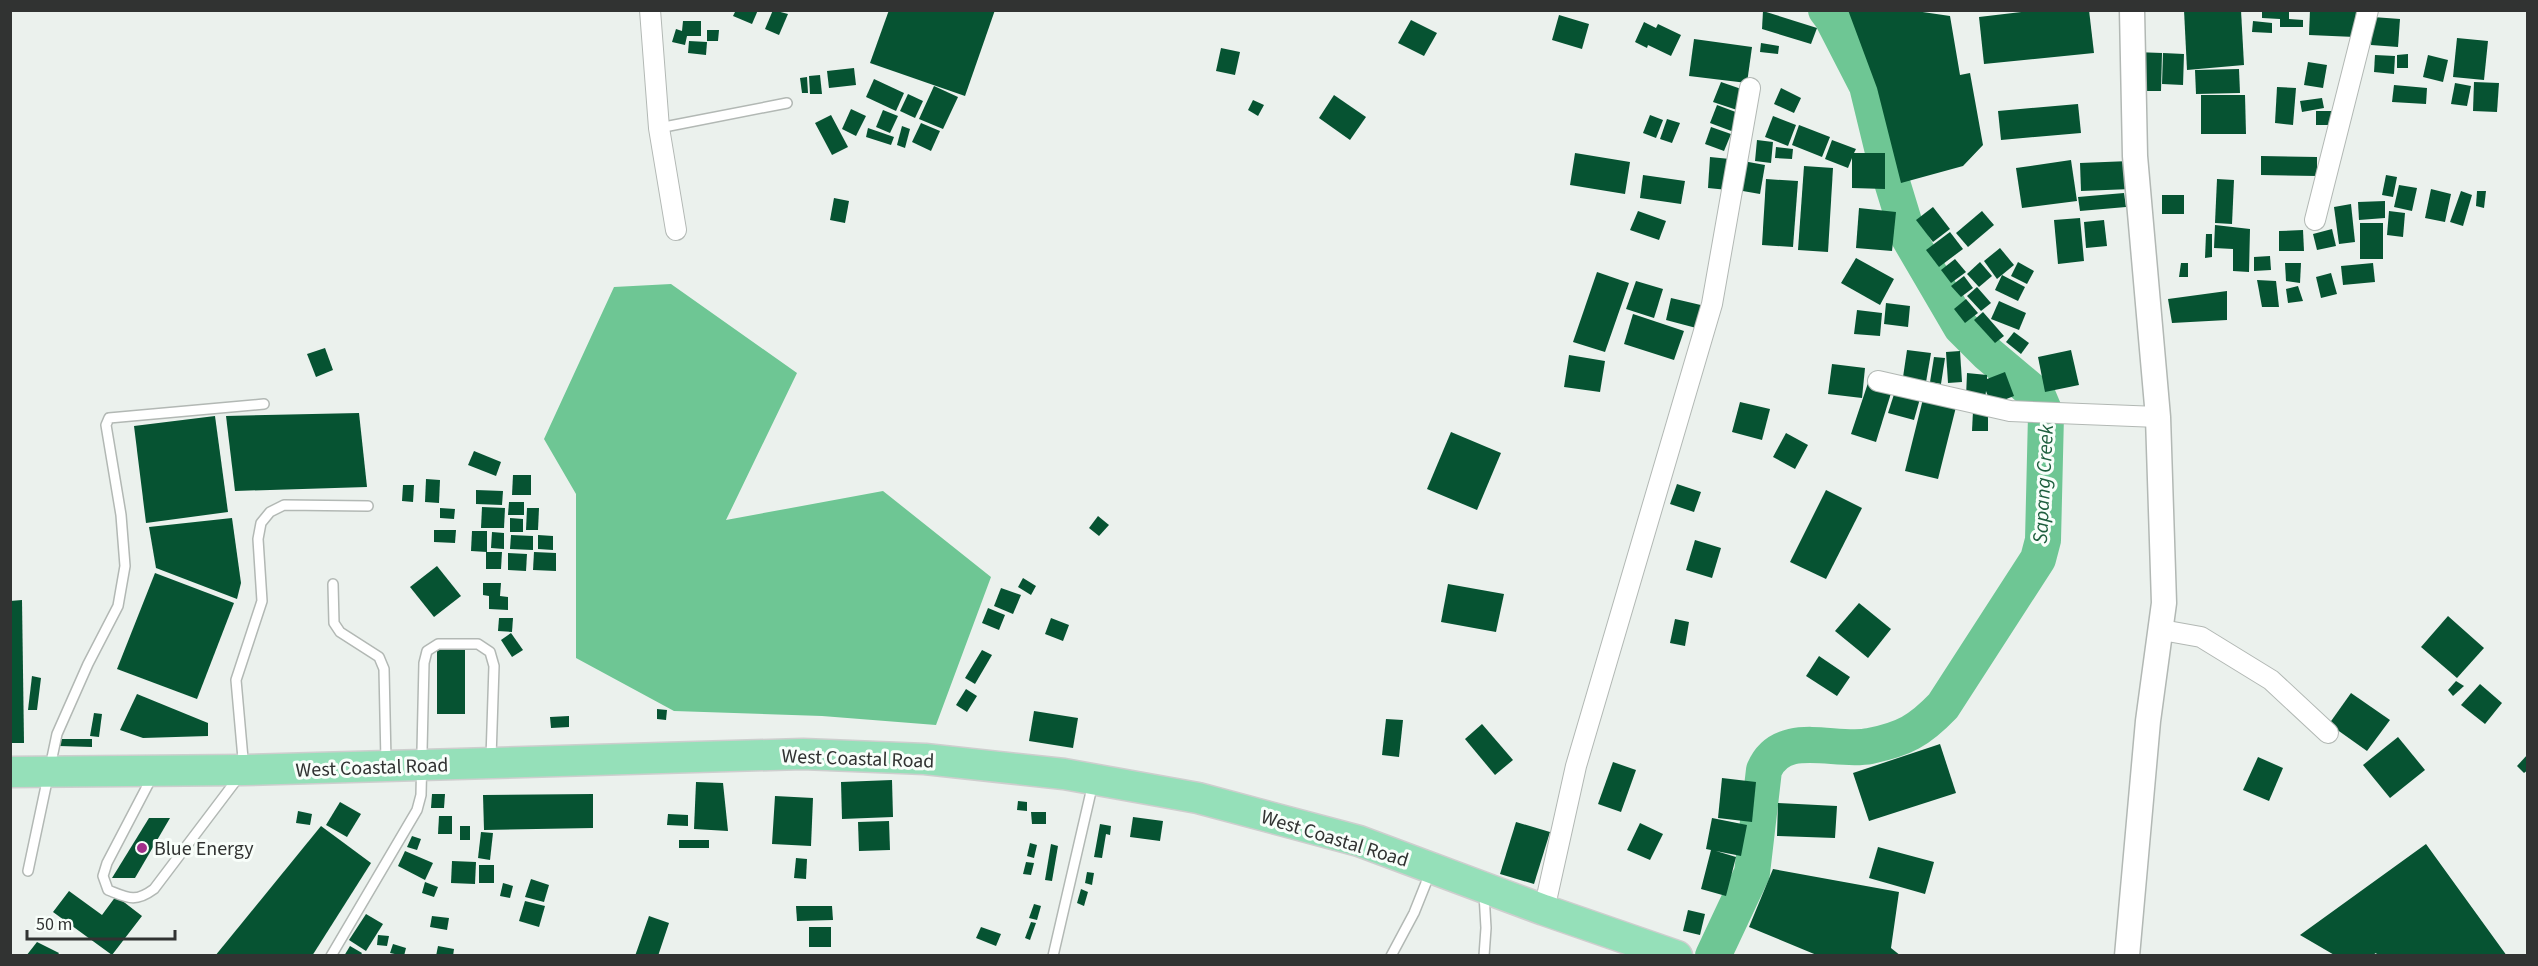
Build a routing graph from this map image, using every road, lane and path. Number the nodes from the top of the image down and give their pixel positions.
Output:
1 (650, 10) edge
2 (2132, 10) edge
3 (2368, 10) edge
4 (1750, 88) dead end
5 (787, 103) dead end
6 (659, 128) junction
7 (2315, 220) dead end
8 (676, 230) dead end
9 (1878, 381) dead end
10 (264, 404) dead end
11 (2158, 417) junction
12 (368, 506) dead end
13 (333, 584) dead end
14 (2162, 630) junction
15 (2328, 733) dead end
16 (491, 764) junction
17 (421, 765) junction
18 (386, 767) junction
19 (156, 770) junction
20 (243, 770) junction
21 (50, 771) junction
22 (10, 772) edge
23 (1093, 781) junction
24 (1432, 868) junction
25 (28, 871) dead end
26 (1483, 886) junction
27 (1544, 910) junction
28 (331, 956) edge
29 (1053, 956) edge
30 (1391, 956) edge
31 (1484, 956) edge
32 (1677, 956) edge
33 (2127, 956) edge

1 - 6 street
2 - 11 street
3 - 7 street
4 - 27 street
5 - 6 lane
6 - 8 street
9 - 11 street
10 - 21 lane
11 - 14 street
12 - 20 lane
13 - 18 lane
14 - 15 street
14 - 33 street
16 - 17 main road, West Coastal Road
16 - 17 lane
16 - 23 main road, West Coastal Road
17 - 18 main road, West Coastal Road
17 - 28 lane
18 - 20 main road, West Coastal Road
19 - 20 main road, West Coastal Road
19 - 20 lane
19 - 21 main road, West Coastal Road
21 - 22 main road, West Coastal Road
21 - 25 lane
23 - 24 main road, West Coastal Road
23 - 29 lane
24 - 26 main road, West Coastal Road
24 - 30 lane
26 - 27 main road, West Coastal Road
26 - 31 lane
27 - 32 main road, West Coastal Road

